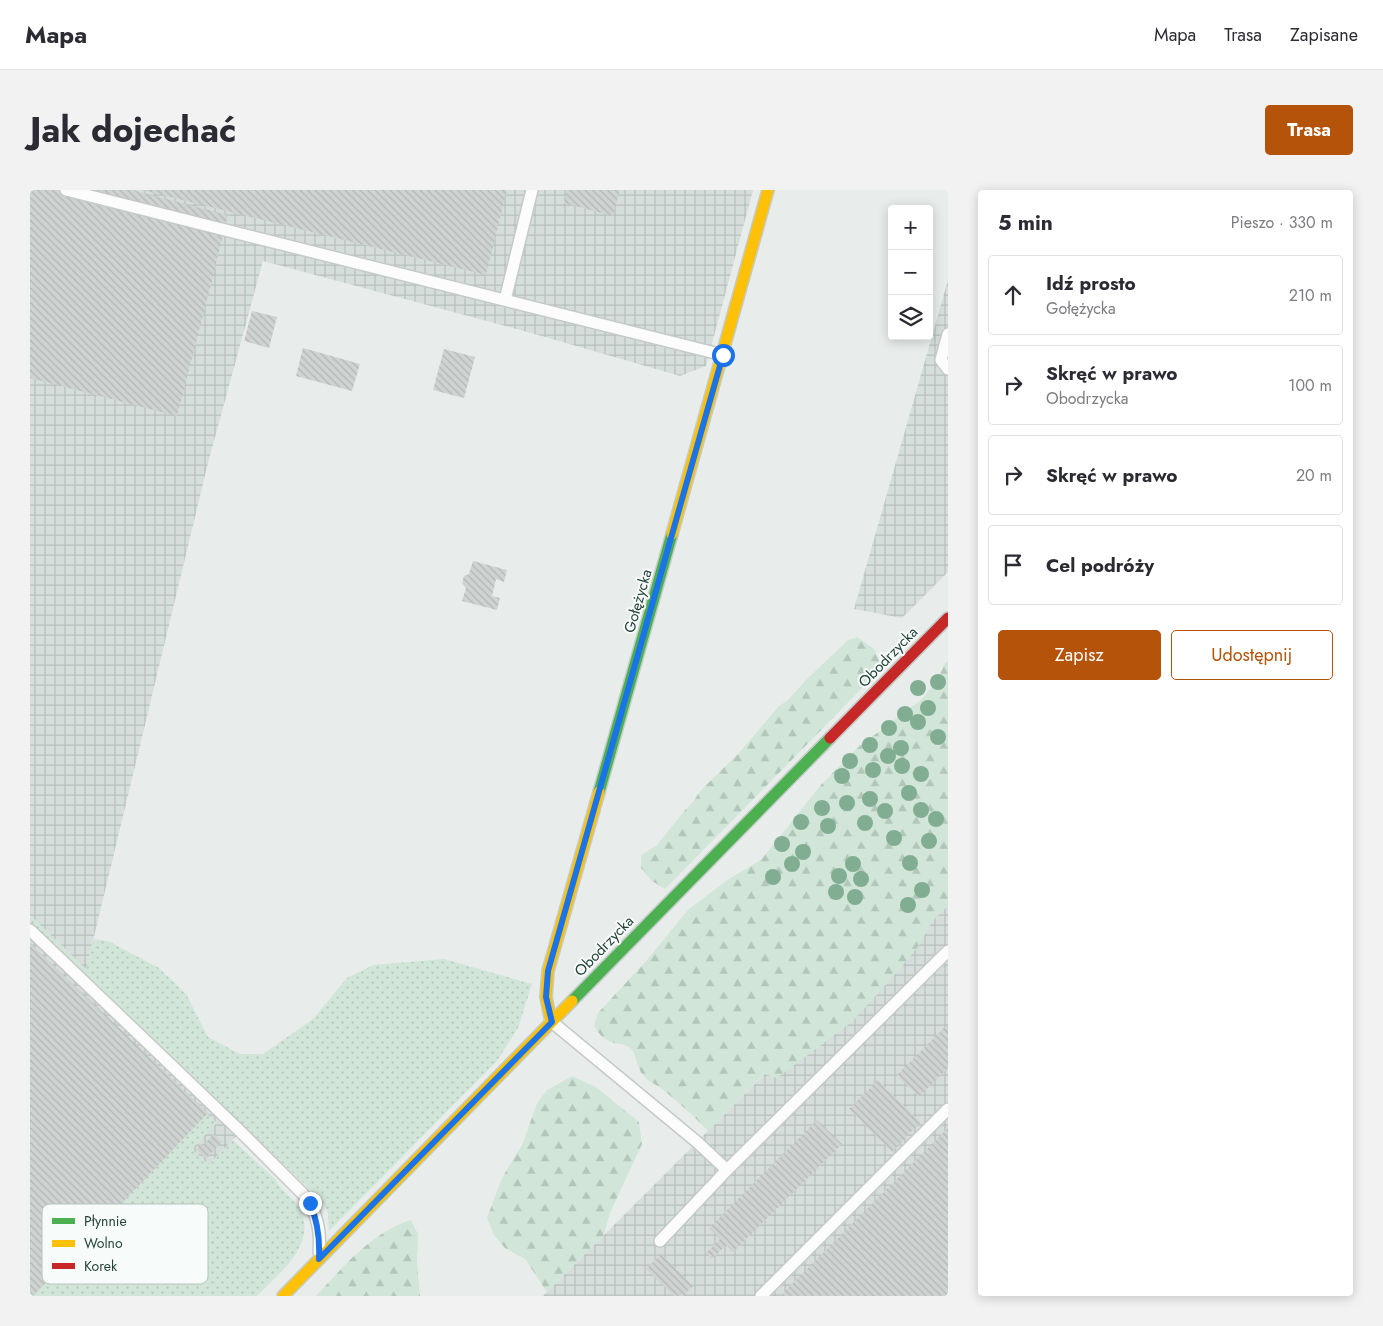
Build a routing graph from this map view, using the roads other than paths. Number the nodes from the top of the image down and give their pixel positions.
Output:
1 (66, 190) edge
2 (532, 190) edge
3 (768, 190) edge
4 (505, 300) junction
5 (948, 334) edge
6 (723, 355) junction
7 (948, 369) edge
8 (948, 618) edge
9 (30, 930) edge
10 (948, 951) edge
11 (552, 1022) junction
12 (948, 1109) edge
13 (726, 1170) junction
14 (660, 1241) dead end
15 (319, 1259) junction
16 (283, 1296) edge
17 (761, 1296) edge

1 - 4 lane
2 - 4 lane
3 - 6 street, Gołężycka
4 - 6 lane
5 - 7 lane
6 - 11 street, Gołężycka
8 - 11 street, Obodrzycka
9 - 15 lane
10 - 13 lane
11 - 13 lane
11 - 15 street, Obodrzycka
12 - 17 lane
13 - 14 lane
15 - 16 street, Obodrzycka

